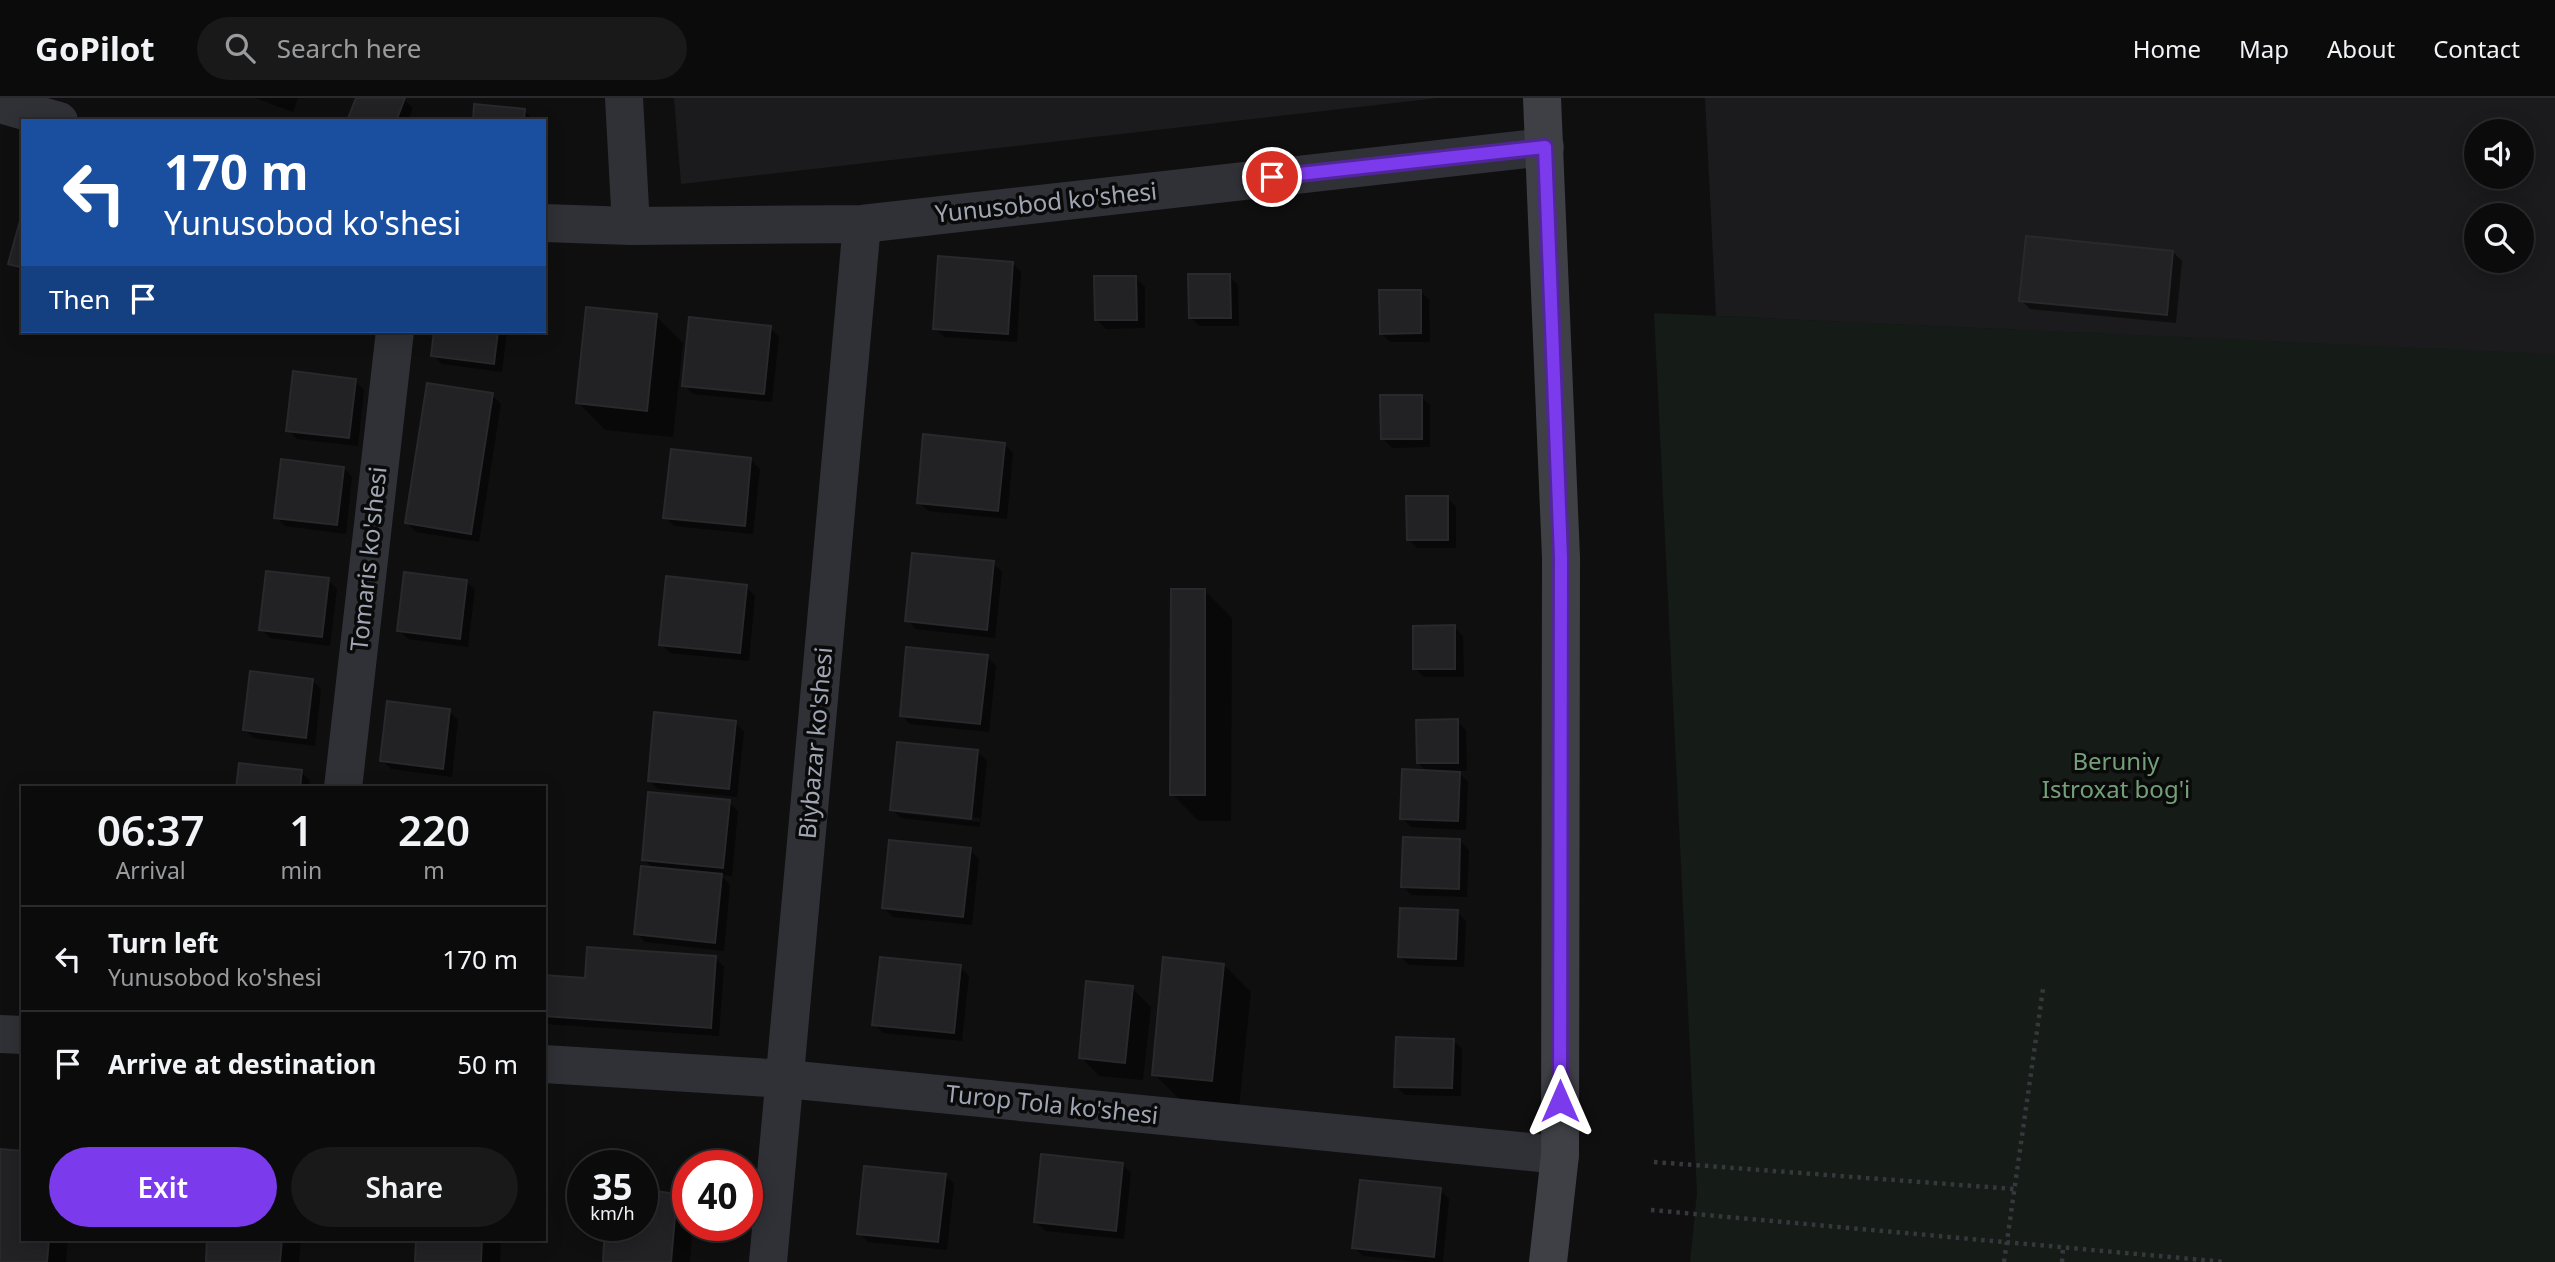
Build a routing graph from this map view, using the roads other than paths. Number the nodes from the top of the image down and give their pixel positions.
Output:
1 (624, 98) edge
2 (1542, 98) edge
3 (0, 104) edge
4 (52, 119) edge
5 (1545, 147) junction
6 (546, 223) edge
7 (862, 223) junction
8 (631, 226) junction
9 (395, 333) edge
10 (343, 786) edge
11 (0, 1034) edge
12 (21, 1035) edge
13 (546, 1064) edge
14 (786, 1079) junction
15 (1560, 1156) junction
16 (768, 1262) edge
17 (1548, 1262) edge

1 - 8 street
2 - 5 street
3 - 4 street
5 - 7 street, Yunusobod ko'shesi
5 - 15 street
6 - 8 street, Yunusobod ko'shesi
7 - 8 street, Yunusobod ko'shesi
7 - 14 street, Biybazar ko'shesi
9 - 10 street, Tomaris ko'shesi
11 - 12 street
13 - 14 street, Turop Tola ko'shesi
14 - 15 street, Turop Tola ko'shesi
14 - 16 street, Biybazar ko'shesi
15 - 17 street

